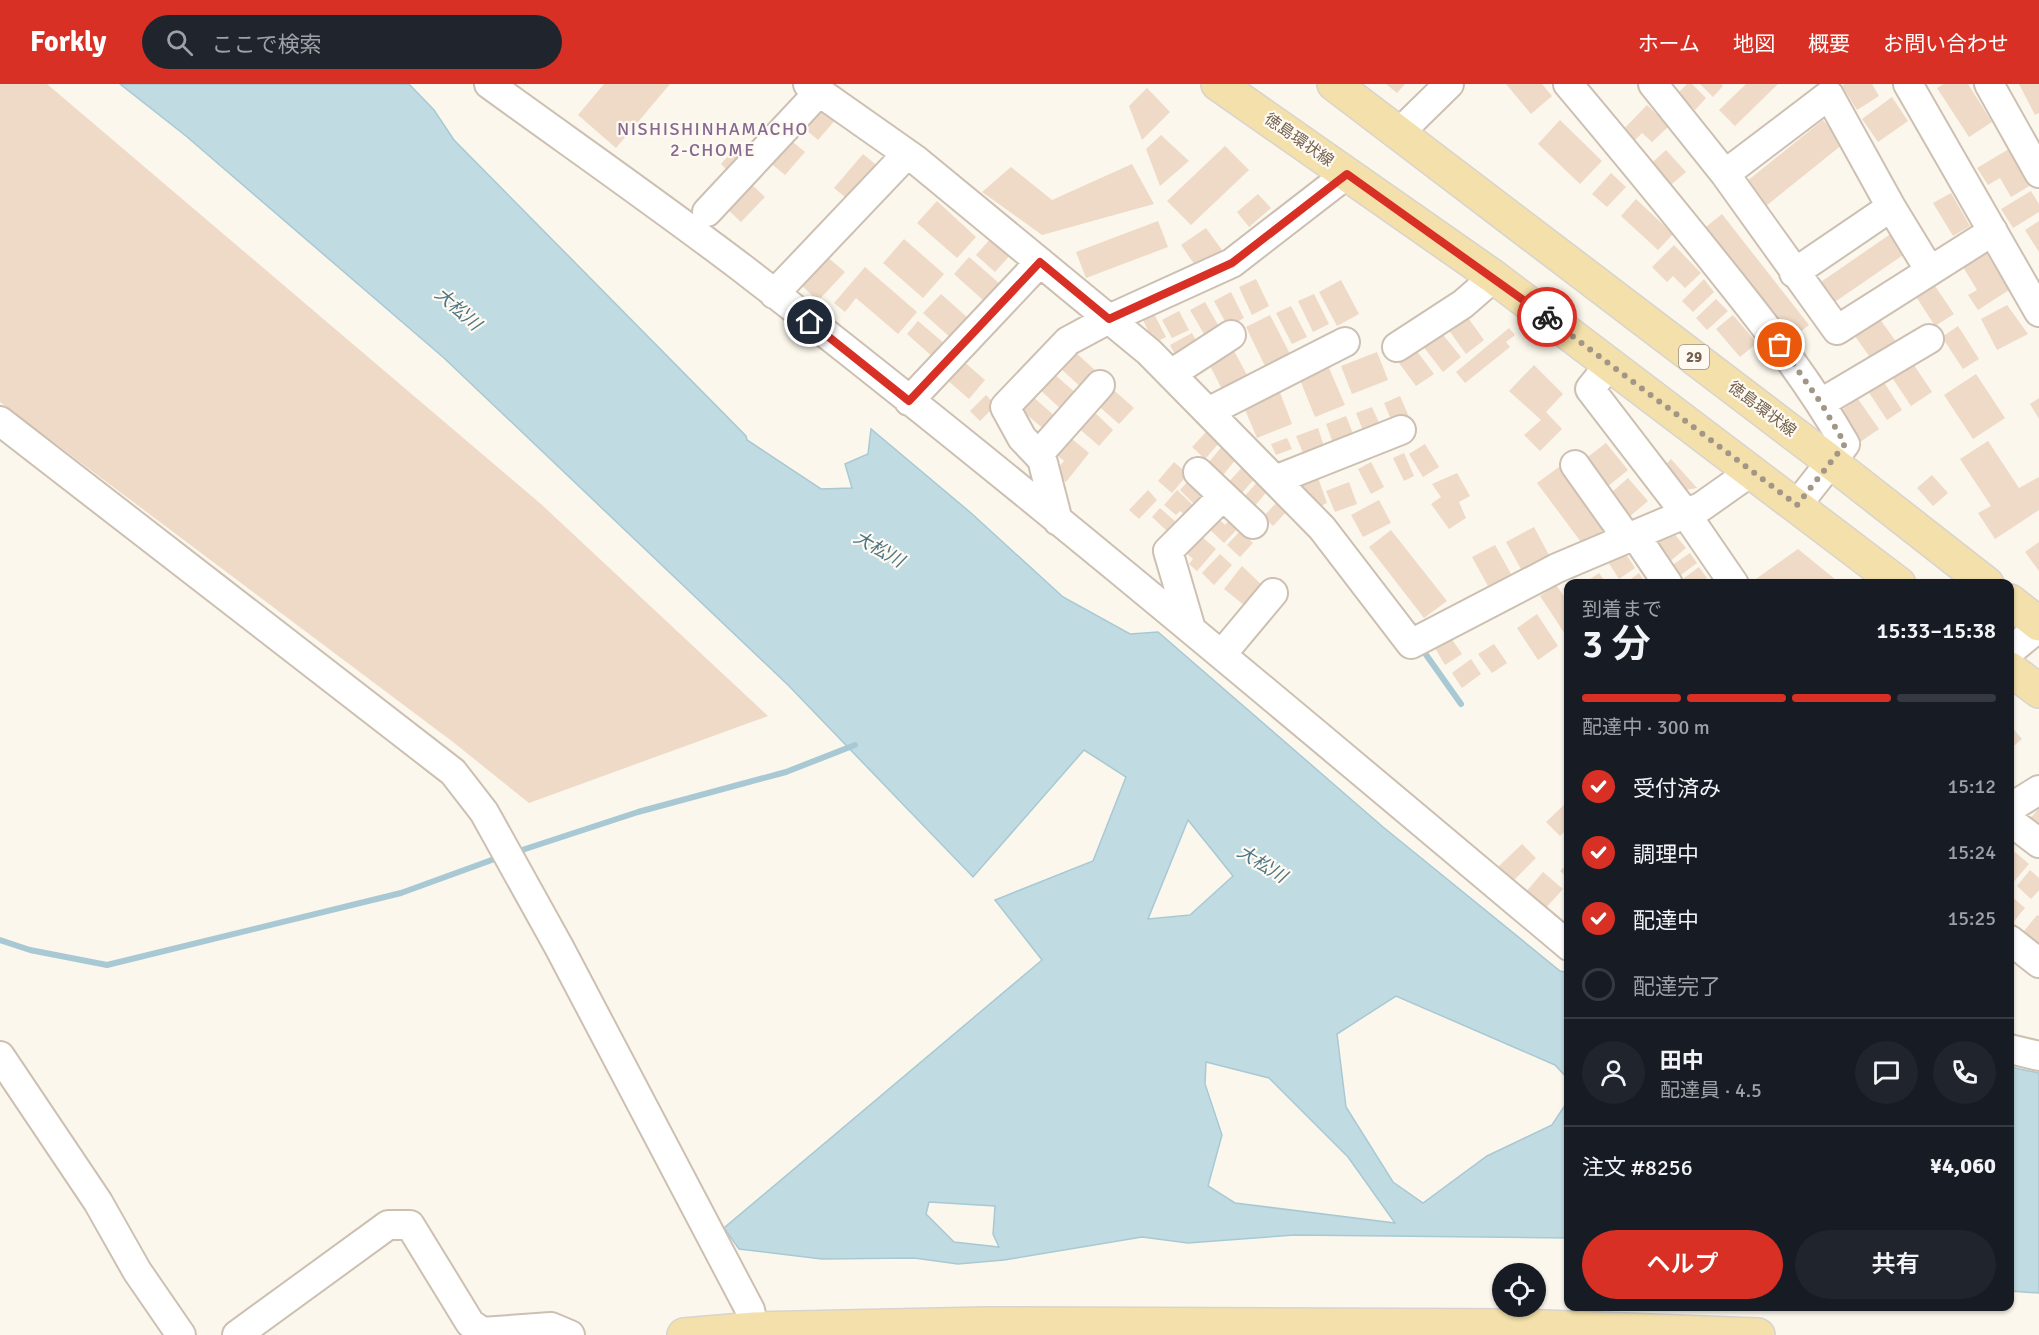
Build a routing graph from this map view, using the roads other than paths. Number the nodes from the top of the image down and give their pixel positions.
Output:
1 (489, 84) edge
2 (1218, 84) edge
3 (1334, 84) edge
4 (1449, 84) edge
5 (1568, 84) edge
6 (1908, 84) edge
7 (1989, 84) edge
8 (813, 88) edge
9 (1662, 88) edge
10 (1399, 133) junction
11 (907, 154) junction
12 (2039, 173) edge
13 (1347, 174) junction
14 (1725, 174) junction
15 (1891, 207) junction
16 (707, 212) dead end
17 (1993, 231) junction
18 (1040, 262) junction
19 (1930, 271) junction
20 (1794, 273) junction
21 (1494, 277) junction
22 (774, 294) junction
23 (2039, 312) edge
24 (1109, 319) junction
25 (1232, 335) dead end
26 (1929, 339) dead end
27 (1345, 342) dead end
28 (1397, 347) dead end
29 (1610, 364) junction
30 (1171, 374) junction
31 (1100, 386) dead end
32 (909, 401) junction
33 (1821, 403) junction
34 (1208, 412) junction
35 (0, 421) edge
36 (1401, 430) dead end
37 (1030, 446) junction
38 (1832, 462) junction
39 (1575, 465) dead end
40 (994, 470) junction
41 (1752, 471) junction
42 (1198, 472) dead end
43 (1275, 480) junction
44 (1223, 496) junction
45 (1797, 505) junction
46 (1686, 514) junction
47 (1058, 521) junction
48 (1253, 524) dead end
49 (1631, 537) junction
50 (1563, 577) edge
51 (1664, 579) edge
52 (1731, 579) edge
53 (1893, 579) edge
54 (1981, 579) edge
55 (1274, 593) dead end
56 (2014, 605) edge
57 (2039, 626) edge
58 (1191, 629) junction
59 (2014, 648) edge
60 (1222, 654) junction
61 (2014, 672) edge
62 (2039, 692) edge
63 (2039, 790) edge
64 (2014, 806) edge
65 (2014, 824) edge
66 (2039, 843) edge
67 (1564, 942) edge
68 (2014, 943) edge
69 (2039, 963) edge
70 (2014, 1050) edge
71 (0, 1056) edge
72 (2039, 1056) edge
73 (754, 1329) junction
74 (181, 1335) edge
75 (237, 1335) edge
76 (570, 1335) edge
77 (684, 1335) edge
78 (1758, 1335) edge

1 - 22 street
2 - 13 main road, 徳島環状線
3 - 10 main road, 徳島環状線 / 29
4 - 10 street
5 - 33 street
6 - 17 street
7 - 12 street
8 - 11 street
8 - 16 street
9 - 14 street
10 - 38 main road, 徳島環状線 / 29
11 - 18 street
11 - 22 street
13 - 21 main road, 徳島環状線
13 - 24 street
14 - 15 street
14 - 20 street
15 - 19 street
15 - 20 street
17 - 19 street
17 - 23 street
18 - 24 street
18 - 32 street
19 - 20 street
21 - 28 street
21 - 29 main road, 徳島環状線
22 - 32 street
24 - 30 street
24 - 37 street
25 - 30 street
26 - 33 street
27 - 34 street
29 - 41 main road, 徳島環状線
29 - 46 street
30 - 34 street
31 - 37 street
32 - 40 street
33 - 38 street
34 - 43 street
35 - 73 street
36 - 43 street
37 - 40 street
37 - 47 street
38 - 45 street
38 - 54 main road, 徳島環状線 / 29
39 - 49 street
40 - 47 street
41 - 45 main road, 徳島環状線
41 - 46 street
42 - 44 street
43 - 50 street
44 - 48 street
44 - 58 street
45 - 53 main road, 徳島環状線
46 - 49 street
46 - 52 street
47 - 58 street
49 - 50 street
49 - 51 street
55 - 60 street
56 - 57 main road
57 - 59 street
58 - 60 street
60 - 67 street
61 - 62 main road
63 - 64 street
65 - 66 street
68 - 69 street
70 - 72 street
71 - 74 street
73 - 77 main road
73 - 78 main road
75 - 76 street

